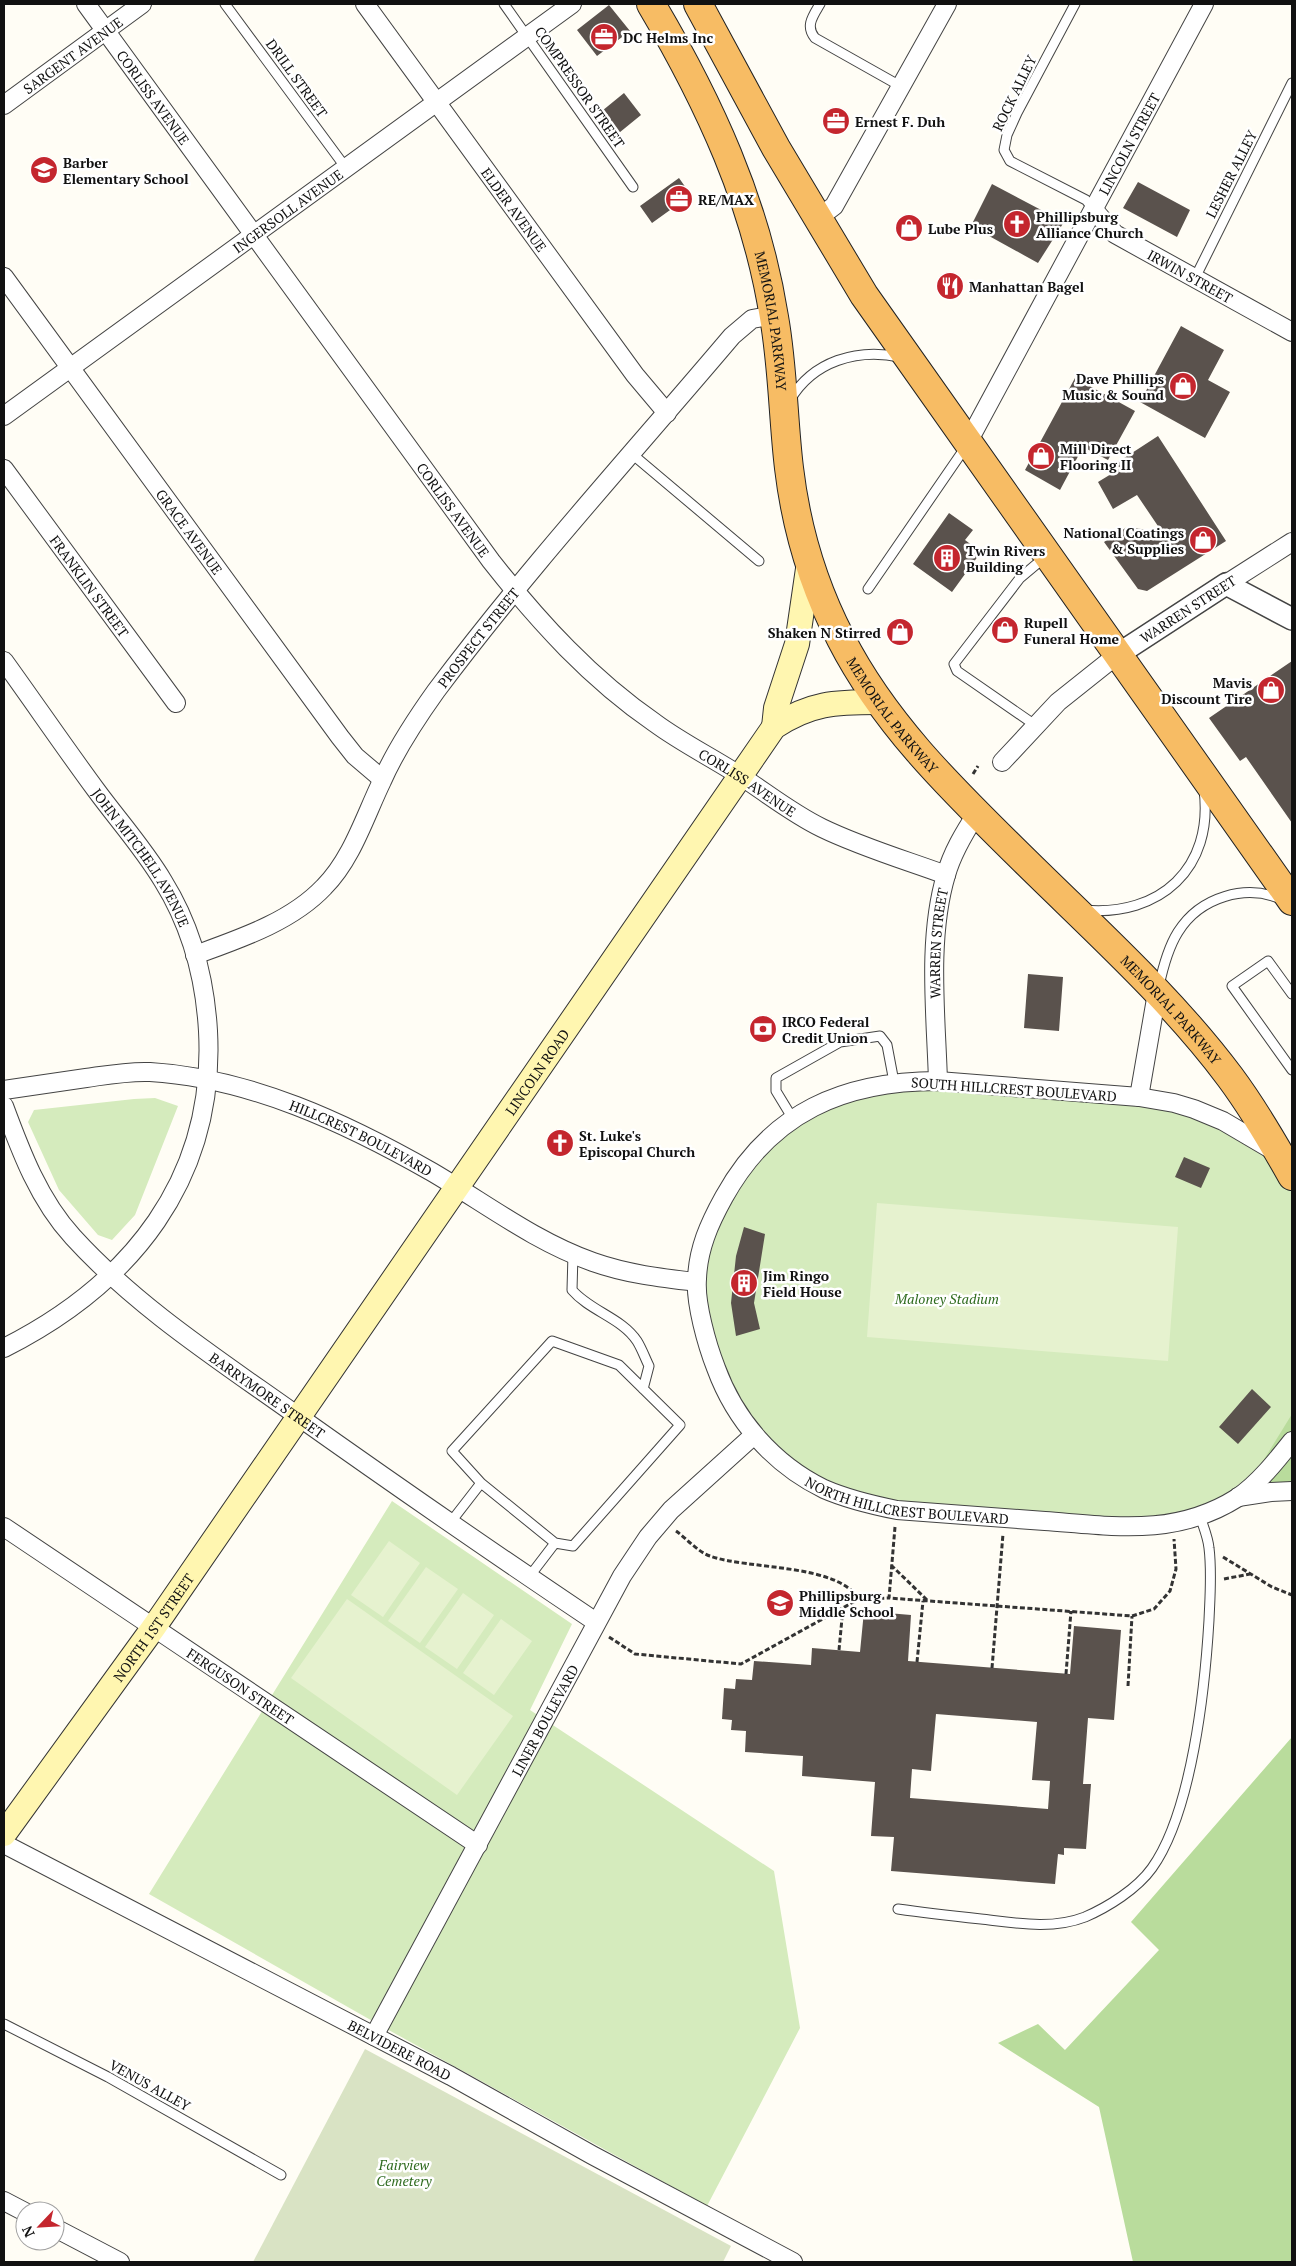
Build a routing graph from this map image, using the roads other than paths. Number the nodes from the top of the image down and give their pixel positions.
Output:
1 (86, 4) edge
2 (142, 4) edge
3 (225, 4) edge
4 (365, 4) edge
5 (504, 4) edge
6 (572, 4) edge
7 (651, 4) edge
8 (698, 4) edge
9 (820, 4) edge
10 (948, 4) edge
11 (1075, 4) edge
12 (1204, 4) edge
13 (106, 31) junction
14 (527, 36) junction
15 (1292, 83) edge
16 (902, 87) junction
17 (437, 102) junction
18 (4, 105) edge
19 (346, 168) junction
20 (633, 187) dead end
21 (1094, 210) junction
22 (817, 219) junction
23 (254, 234) junction
24 (4, 277) edge
25 (1195, 278) junction
26 (774, 315) junction
27 (1290, 326) edge
28 (910, 359) junction
29 (70, 368) junction
30 (784, 410) junction
31 (667, 413) junction
32 (4, 416) edge
33 (968, 442) junction
34 (632, 454) junction
35 (4, 469) edge
36 (1292, 542) edge
37 (1047, 556) junction
38 (759, 561) dead end
39 (809, 562) junction
40 (1226, 584) junction
41 (868, 589) dead end
42 (515, 592) junction
43 (1292, 619) edge
44 (1117, 655) junction
45 (4, 661) edge
46 (878, 702) junction
47 (176, 703) dead end
48 (1034, 725) junction
49 (774, 727) junction
50 (1002, 762) dead end
51 (1201, 774) junction
52 (741, 776) junction
53 (382, 779) junction
54 (977, 814) junction
55 (946, 875) junction
56 (1289, 891) edge
57 (1074, 909) junction
58 (195, 955) junction
59 (1157, 993) junction
60 (1292, 994) edge
61 (1292, 1070) edge
62 (207, 1081) junction
63 (938, 1081) junction
64 (894, 1082) junction
65 (4, 1090) edge
66 (1139, 1097) junction
67 (4, 1106) edge
68 (793, 1119) junction
69 (1286, 1166) edge
70 (457, 1188) junction
71 (573, 1254) junction
72 (111, 1274) junction
73 (696, 1282) junction
74 (4, 1348) edge
75 (643, 1389) junction
76 (298, 1417) junction
77 (754, 1435) junction
78 (1292, 1441) edge
79 (481, 1483) junction
80 (1292, 1491) edge
81 (1238, 1497) junction
82 (1200, 1516) junction
83 (450, 1523) junction
84 (4, 1527) edge
85 (555, 1543) junction
86 (529, 1577) junction
87 (596, 1622) junction
88 (154, 1627) junction
89 (4, 1834) edge
90 (4, 1844) edge
91 (478, 1845) junction
92 (898, 1910) dead end
93 (4, 2024) edge
94 (374, 2036) junction
95 (281, 2175) dead end
96 (65, 2233) edge
97 (120, 2262) edge
98 (793, 2262) edge

1 - 13 street, CORLISS AVENUE
2 - 13 street, SARGENT AVENUE
3 - 19 lane, DRILL STREET
4 - 17 street, ELDER AVENUE
5 - 14 lane, COMPRESSOR STREET
6 - 14 street, INGERSOLL AVENUE
7 - 26 highway, MEMORIAL PARKWAY
8 - 22 highway
9 - 16 lane
10 - 16 street
11 - 21 lane, ROCK ALLEY
12 - 21 street, LINCOLN STREET
13 - 18 street, SARGENT AVENUE
13 - 23 street, CORLISS AVENUE
14 - 17 street, INGERSOLL AVENUE
14 - 20 lane, COMPRESSOR STREET
15 - 25 lane, LESHER ALLEY
16 - 22 street
17 - 19 street, INGERSOLL AVENUE
17 - 31 street, ELDER AVENUE
19 - 23 street, INGERSOLL AVENUE
21 - 25 street, IRWIN STREET
21 - 33 street, LINCOLN STREET
22 - 28 highway
23 - 29 street, INGERSOLL AVENUE
23 - 42 street, CORLISS AVENUE
24 - 29 street, GRACE AVENUE
25 - 27 street, IRWIN STREET
26 - 30 highway, MEMORIAL PARKWAY
26 - 31 street, PROSPECT STREET
28 - 30 lane
28 - 33 highway
29 - 32 street, INGERSOLL AVENUE
29 - 53 street, GRACE AVENUE
30 - 39 highway, MEMORIAL PARKWAY
31 - 34 street, PROSPECT STREET
33 - 37 highway
33 - 41 lane
34 - 38 lane
34 - 42 street, PROSPECT STREET
35 - 47 street, FRANKLIN STREET
36 - 40 street, WARREN STREET
37 - 44 highway
37 - 48 lane
39 - 46 highway, MEMORIAL PARKWAY
39 - 49 main road, LINCOLN ROAD
40 - 43 street
40 - 44 street, WARREN STREET
42 - 52 street, CORLISS AVENUE
42 - 53 street, PROSPECT STREET
44 - 48 street, WARREN STREET
44 - 51 highway
45 - 58 street, JOHN MITCHELL AVENUE
46 - 49 main road, LINCOLN ROAD
46 - 54 highway, MEMORIAL PARKWAY
48 - 50 street, WARREN STREET
49 - 52 main road, LINCOLN ROAD
51 - 56 highway
51 - 57 lane
52 - 55 street, CORLISS AVENUE
52 - 70 main road, LINCOLN ROAD
53 - 58 street, PROSPECT STREET
54 - 55 street, WARREN STREET
54 - 57 highway, MEMORIAL PARKWAY
55 - 63 street, WARREN STREET
56 - 59 lane
57 - 59 highway, MEMORIAL PARKWAY
58 - 62 street, JOHN MITCHELL AVENUE
59 - 66 street
59 - 69 highway, MEMORIAL PARKWAY
60 - 61 lane
62 - 65 street, HILLCREST BOULEVARD
62 - 70 street, HILLCREST BOULEVARD
62 - 72 street, JOHN MITCHELL AVENUE
63 - 64 street, SOUTH HILLCREST BOULEVARD
63 - 66 street, SOUTH HILLCREST BOULEVARD
64 - 68 street, SOUTH HILLCREST BOULEVARD
64 - 68 lane
66 - 69 street, SOUTH HILLCREST BOULEVARD
67 - 72 street, BARRYMORE STREET
68 - 73 street, SOUTH HILLCREST BOULEVARD
70 - 71 street, HILLCREST BOULEVARD
70 - 76 main road, LINCOLN ROAD
71 - 73 street, HILLCREST BOULEVARD
71 - 75 lane
72 - 74 street, JOHN MITCHELL AVENUE
72 - 76 street, BARRYMORE STREET
73 - 77 street, NORTH HILLCREST BOULEVARD
75 - 79 lane
75 - 85 lane
76 - 83 street, BARRYMORE STREET
76 - 88 main road, NORTH 1ST STREET
77 - 82 street, NORTH HILLCREST BOULEVARD
77 - 87 street, LINER BOULEVARD
78 - 81 street, NORTH HILLCREST BOULEVARD
79 - 83 lane
79 - 85 lane
80 - 81 street, NORTH HILLCREST BOULEVARD
81 - 82 street, NORTH HILLCREST BOULEVARD
82 - 92 lane
83 - 86 street, BARRYMORE STREET
84 - 88 street, FERGUSON STREET
85 - 86 lane
86 - 87 street, BARRYMORE STREET
87 - 91 street, LINER BOULEVARD
88 - 89 main road, NORTH 1ST STREET
88 - 91 street, FERGUSON STREET
90 - 94 street, BELVIDERE ROAD
91 - 94 street, LINER BOULEVARD
93 - 95 lane, VENUS ALLEY
94 - 98 street, BELVIDERE ROAD
96 - 97 street

